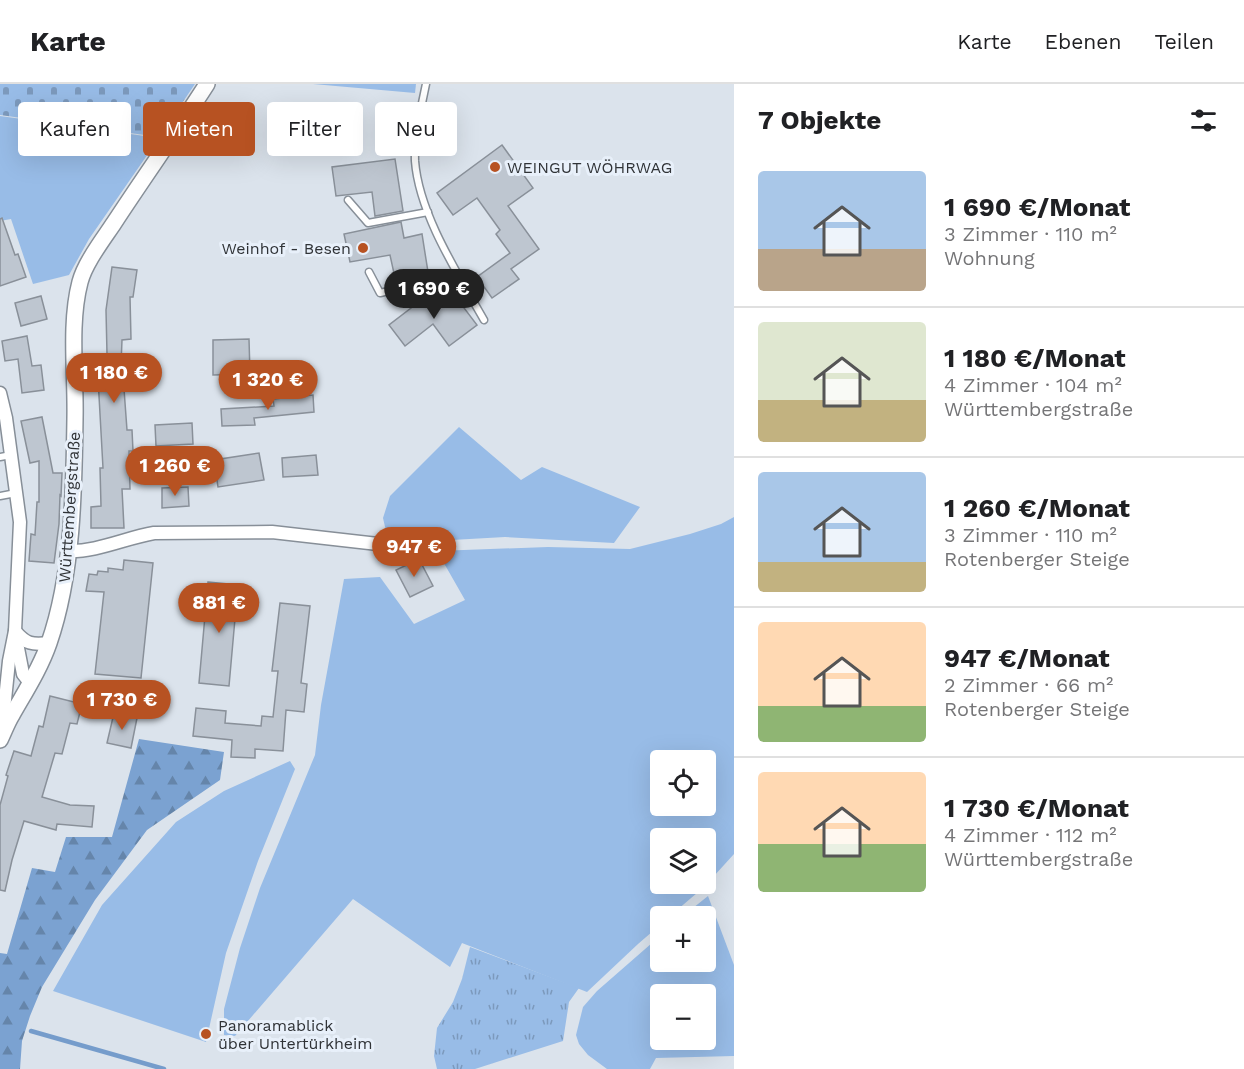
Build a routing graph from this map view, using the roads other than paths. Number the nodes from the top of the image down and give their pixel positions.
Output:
1 (207, 84) edge
2 (426, 84) edge
3 (348, 200) dead end
4 (428, 212) junction
5 (369, 272) dead end
6 (458, 275) junction
7 (484, 320) dead end
8 (0, 393) edge
9 (5, 456) edge
10 (16, 493) junction
11 (0, 496) edge
12 (422, 549) dead end
13 (68, 551) junction
14 (15, 631) junction
15 (49, 643) junction
16 (30, 682) junction
17 (0, 741) edge

1 - 13 street, Württembergstraße
2 - 4 lane
3 - 4 lane
4 - 6 lane
5 - 6 lane
6 - 7 lane
8 - 9 street
9 - 10 street
10 - 11 lane
10 - 14 street
12 - 13 street
13 - 15 street, Württembergstraße
14 - 15 street
14 - 16 street
14 - 17 street
15 - 16 street, Württembergstraße
16 - 17 street, Württembergstraße

